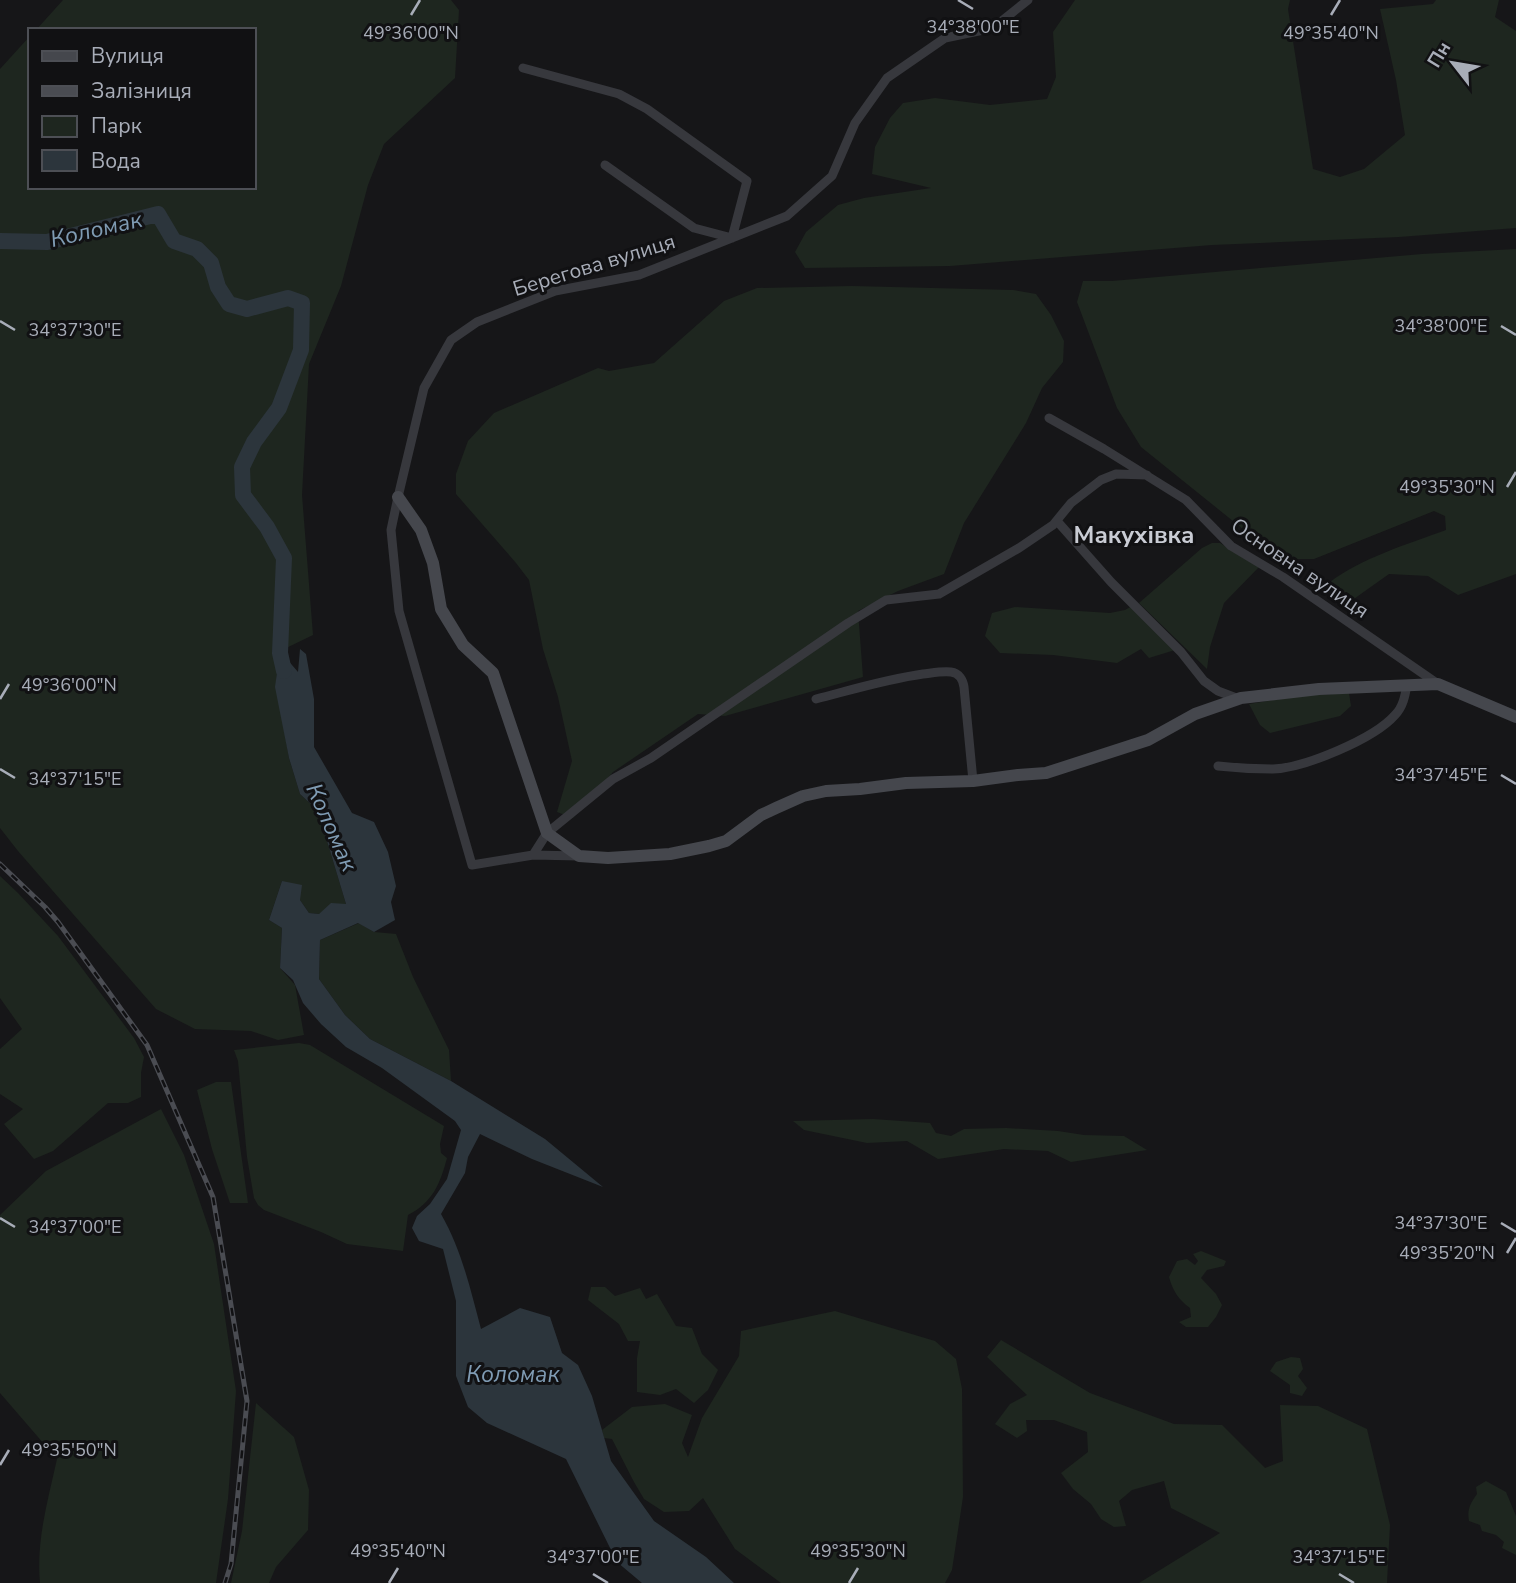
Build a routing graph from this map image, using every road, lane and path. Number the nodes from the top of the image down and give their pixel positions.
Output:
1 (1028, 0) edge
2 (523, 68) dead end
3 (605, 165) dead end
4 (732, 238) junction
5 (1049, 418) dead end
6 (1147, 475) junction
7 (398, 497) junction
8 (1057, 521) junction
9 (1438, 684) junction
10 (1407, 685) junction
11 (816, 699) dead end
12 (1239, 699) junction
13 (1516, 717) edge
14 (1218, 766) dead end
15 (973, 781) junction
16 (547, 833) junction
17 (533, 855) junction
18 (579, 856) junction

1 - 4 street, Берегова вулиця
2 - 4 street
3 - 4 street
4 - 7 street, Берегова вулиця
5 - 6 street, Основна вулиця
6 - 8 street
6 - 9 street, Основна вулиця
7 - 16 street
7 - 17 street, Берегова вулиця
8 - 12 street
8 - 16 street
9 - 10 street
9 - 13 street
10 - 12 street
10 - 14 street
11 - 15 street
12 - 15 street
15 - 18 street
16 - 17 street
16 - 18 street
17 - 18 street

